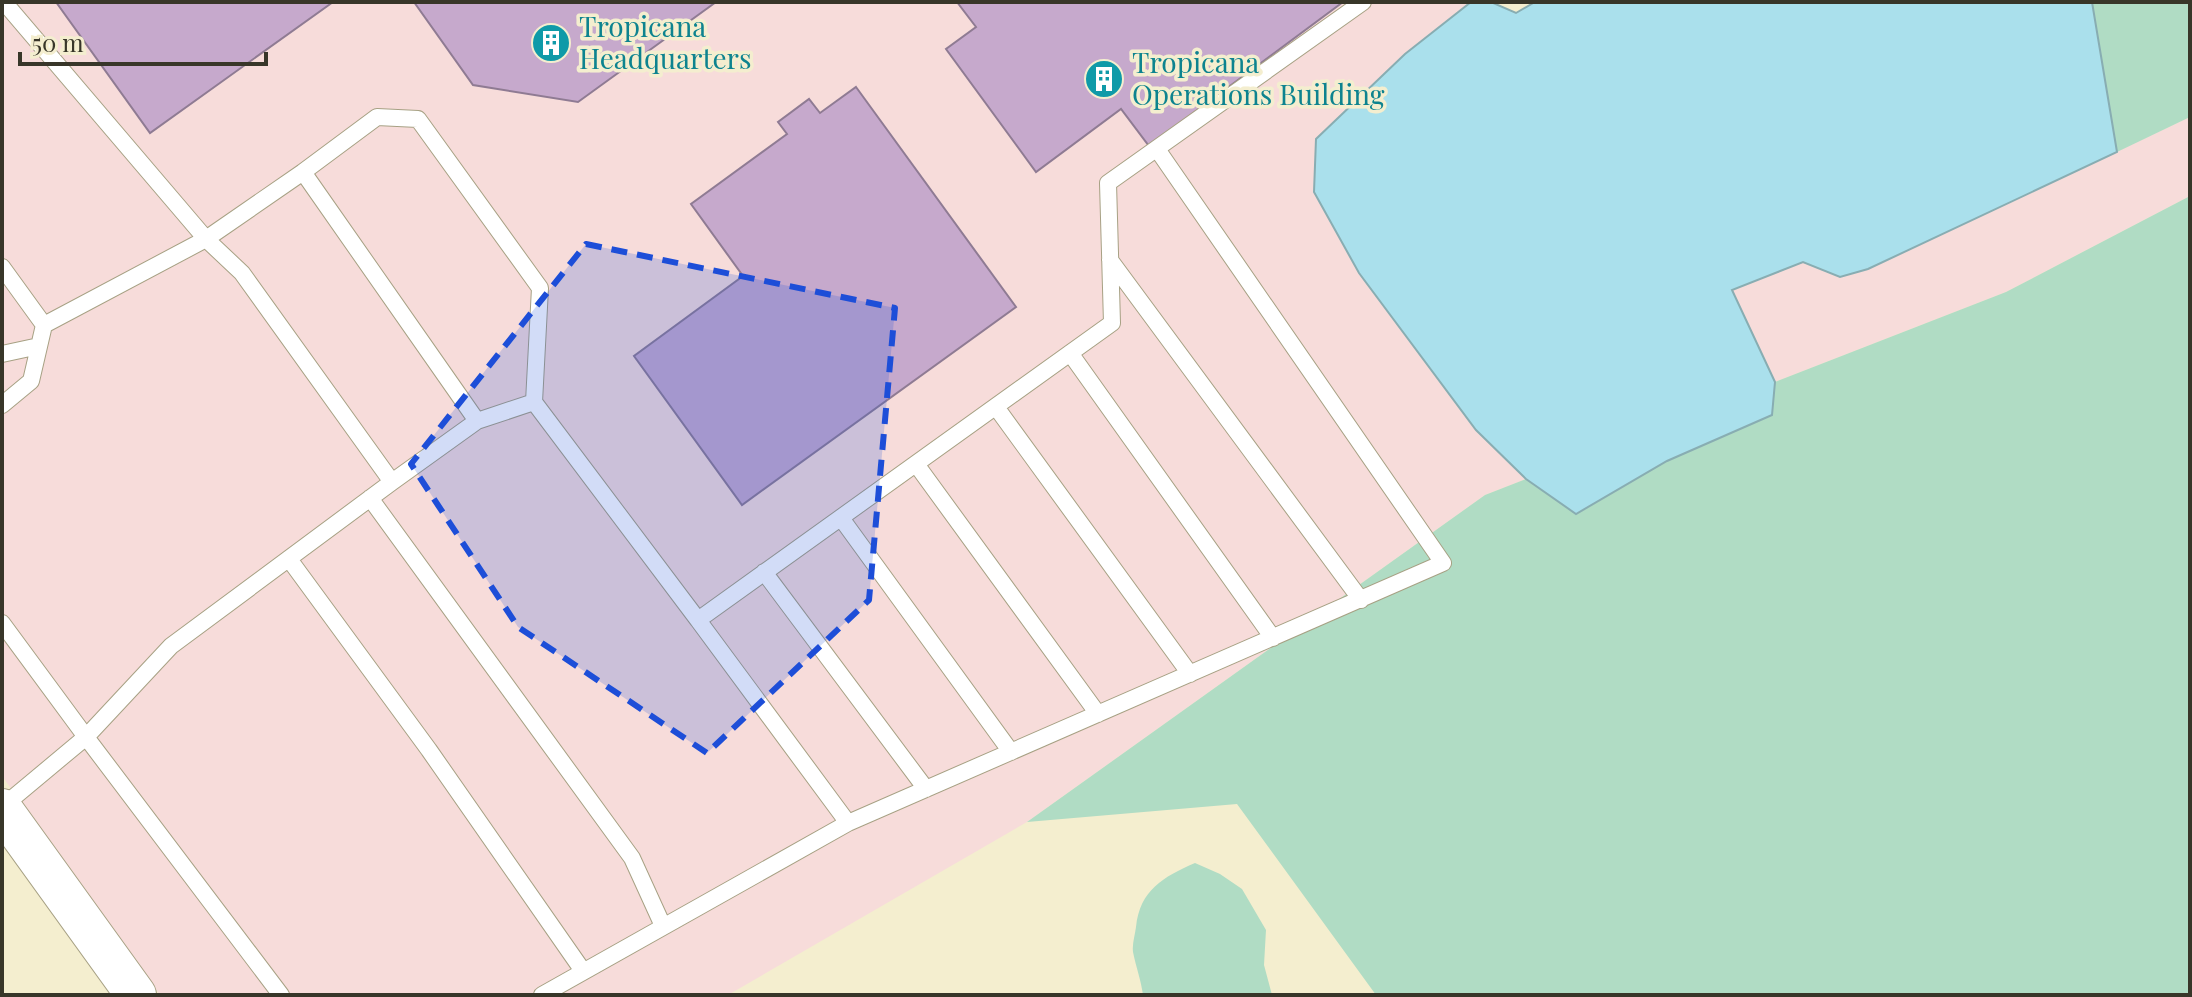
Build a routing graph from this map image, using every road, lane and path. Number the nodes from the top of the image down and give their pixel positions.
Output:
1 (4, 2) edge
2 (1363, 2) edge
3 (1157, 149) junction
4 (303, 172) junction
5 (206, 239) junction
6 (1110, 260) junction
7 (2, 267) edge
8 (44, 325) junction
9 (39, 346) junction
10 (1070, 353) junction
11 (2, 354) edge
12 (534, 402) junction
13 (2, 405) edge
14 (996, 407) junction
15 (477, 421) junction
16 (916, 464) junction
17 (392, 482) junction
18 (370, 498) junction
19 (841, 518) junction
20 (289, 559) junction
21 (764, 572) junction
22 (1361, 600) junction
23 (698, 620) junction
24 (2, 623) edge
25 (1273, 638) junction
26 (1190, 674) junction
27 (1098, 714) junction
28 (86, 737) junction
29 (1011, 752) junction
30 (926, 789) junction
31 (2, 808) edge
32 (848, 823) junction
33 (663, 926) junction
34 (583, 971) junction
35 (136, 995) edge
36 (281, 995) edge
37 (541, 995) edge

1 - 5 lane
2 - 3 lane
3 - 6 lane
3 - 22 lane
4 - 5 lane
4 - 12 lane
4 - 15 lane
5 - 8 lane
5 - 17 lane
6 - 10 lane
6 - 22 lane
7 - 8 lane
8 - 9 lane
9 - 11 lane
9 - 13 lane
10 - 14 lane
10 - 25 lane
12 - 15 lane
12 - 23 lane
14 - 16 lane
14 - 26 lane
15 - 17 lane
16 - 19 lane
16 - 27 lane
17 - 18 lane
18 - 20 lane
18 - 33 lane
19 - 21 lane
19 - 29 lane
20 - 28 lane
20 - 34 lane
21 - 23 lane
21 - 30 lane
22 - 25 lane
23 - 32 lane
24 - 28 lane
25 - 26 lane
26 - 27 lane
27 - 29 lane
28 - 31 lane
28 - 36 lane
29 - 30 lane
30 - 32 lane
31 - 35 street
32 - 33 lane
33 - 34 lane
34 - 37 lane

